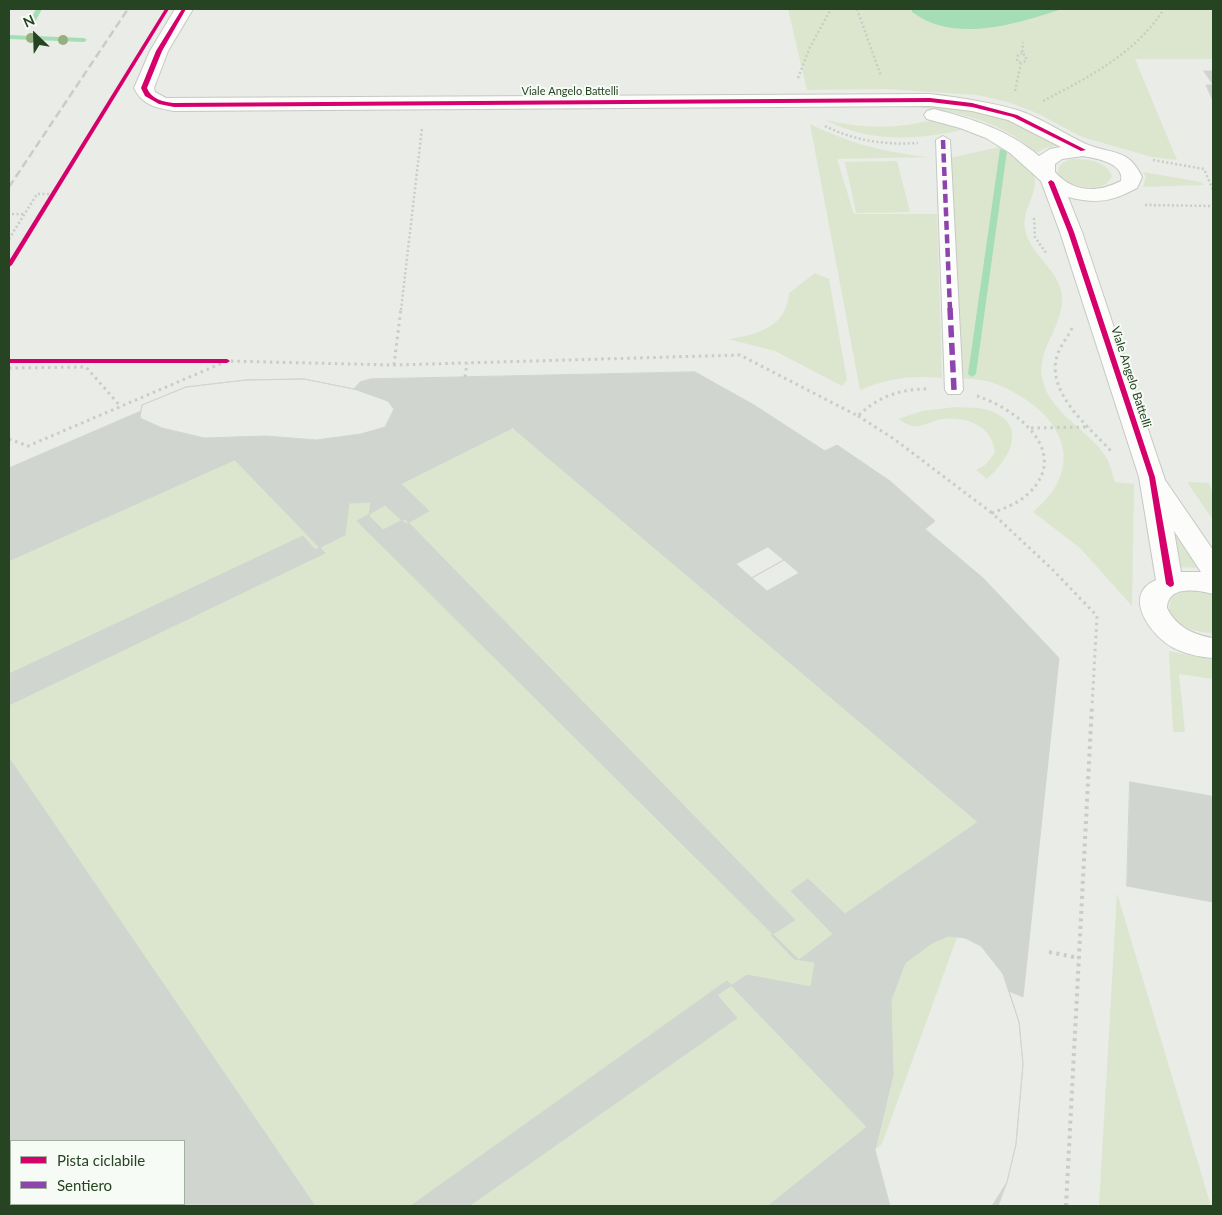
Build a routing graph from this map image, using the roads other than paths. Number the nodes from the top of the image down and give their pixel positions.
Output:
1 (184, 9) edge
2 (159, 51) junction
3 (943, 140) dead end
4 (1083, 150) junction
5 (1047, 176) junction
6 (1092, 196) junction
7 (1071, 232) junction
8 (954, 390) road end
9 (1152, 477) junction
10 (1213, 570) edge
11 (1170, 584) junction
12 (1213, 585) edge
13 (1213, 648) edge

1 - 2 street, Viale Angelo Battelli
2 - 4 street, Viale Angelo Battelli
2 - 5 street, Viale Angelo Battelli
3 - 8 street
4 - 5 street, Viale Angelo Battelli
4 - 6 street, Viale Angelo Battelli
5 - 6 street, Viale Angelo Battelli
5 - 7 street, Viale Angelo Battelli
6 - 7 street
7 - 9 street, Viale Angelo Battelli
9 - 10 street, Viale Angelo Battelli
9 - 11 street, Viale Angelo Battelli
11 - 12 street
11 - 13 street

